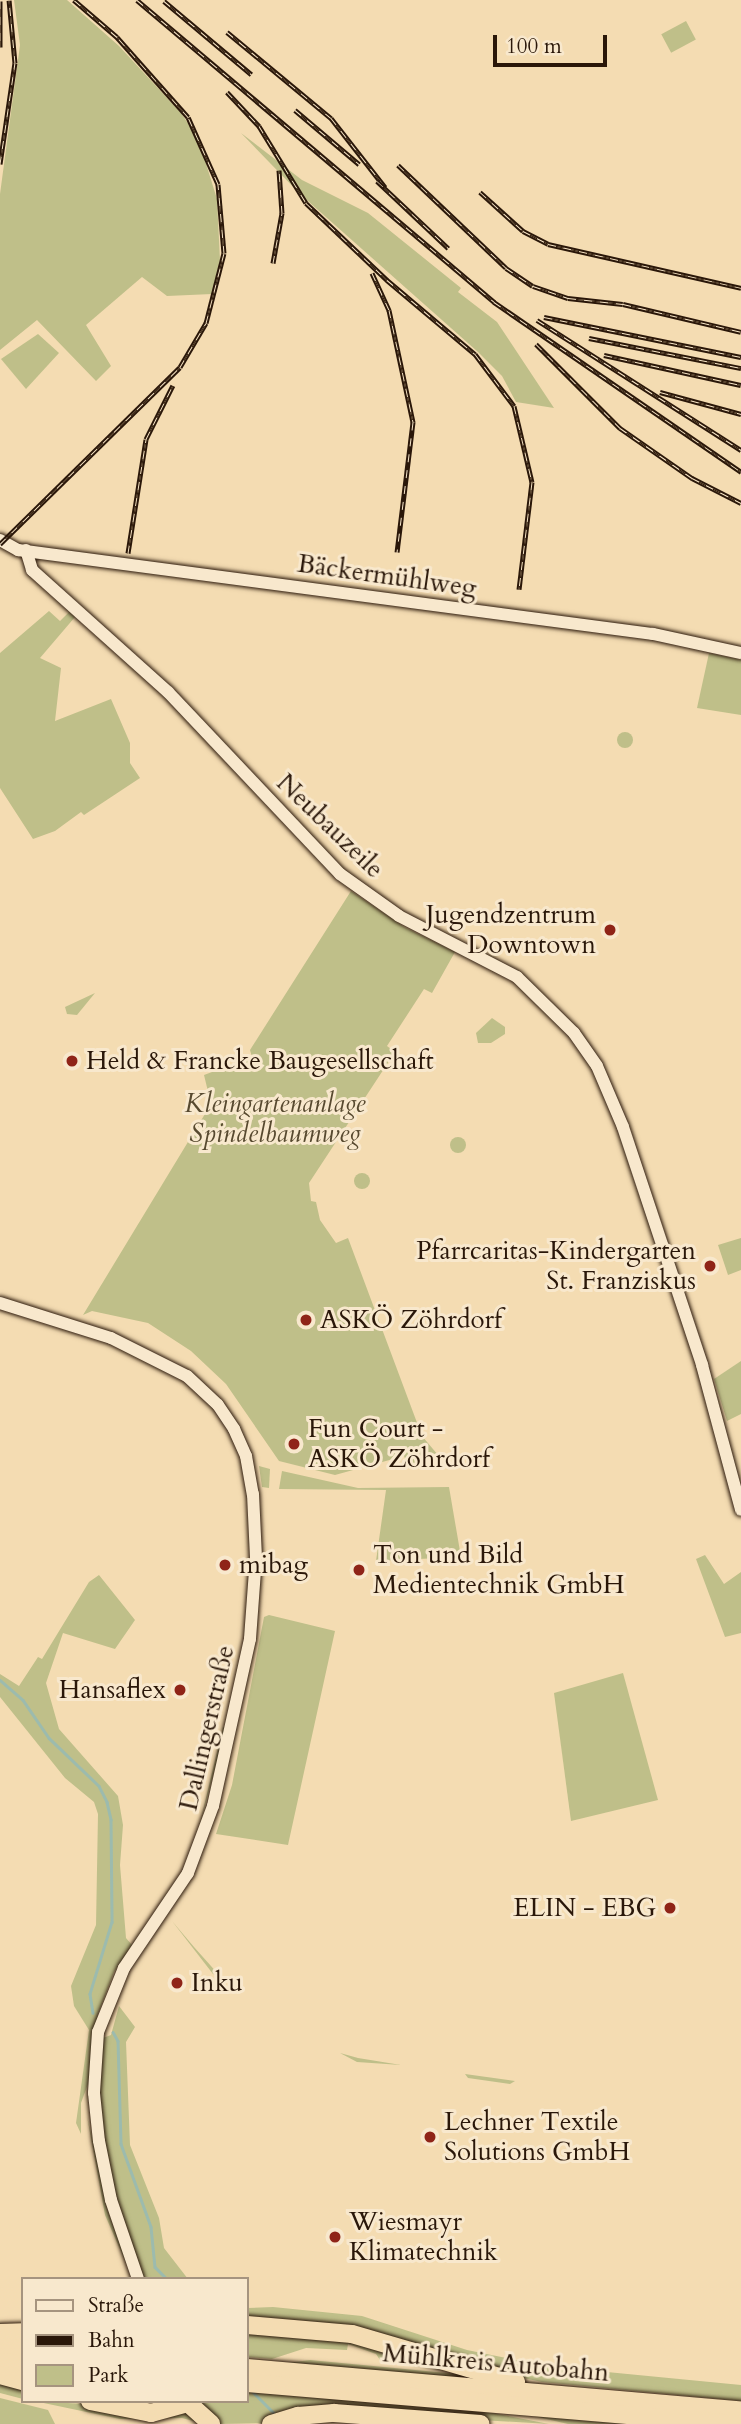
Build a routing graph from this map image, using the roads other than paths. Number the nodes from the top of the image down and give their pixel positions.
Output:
1 (0, 540) edge
2 (26, 550) junction
3 (741, 653) edge
4 (0, 1303) edge
5 (741, 1510) edge
6 (137, 2277) edge
7 (248, 2325) edge
8 (21, 2332) edge
9 (0, 2333) edge
10 (0, 2347) edge
11 (21, 2349) edge
12 (0, 2362) edge
13 (21, 2364) edge
14 (0, 2375) edge
15 (251, 2376) edge
16 (21, 2380) edge
17 (548, 2393) junction
18 (100, 2403) edge
19 (185, 2403) edge
20 (189, 2403) edge
21 (741, 2410) edge
22 (212, 2424) edge
23 (271, 2424) edge
24 (481, 2424) edge
25 (737, 2424) edge

1 - 2 street, Bäckermühlweg
2 - 3 street, Bäckermühlweg
2 - 5 street, Neubauzeile
4 - 6 street, Dallingerstraße
7 - 17 highway
8 - 9 highway
10 - 11 highway
12 - 13 highway
14 - 16 highway
15 - 17 highway, Mühlkreis Autobahn
15 - 25 highway, Mühlkreis Autobahn
17 - 21 highway, Mühlkreis Autobahn
18 - 19 highway
20 - 22 highway
23 - 24 highway

